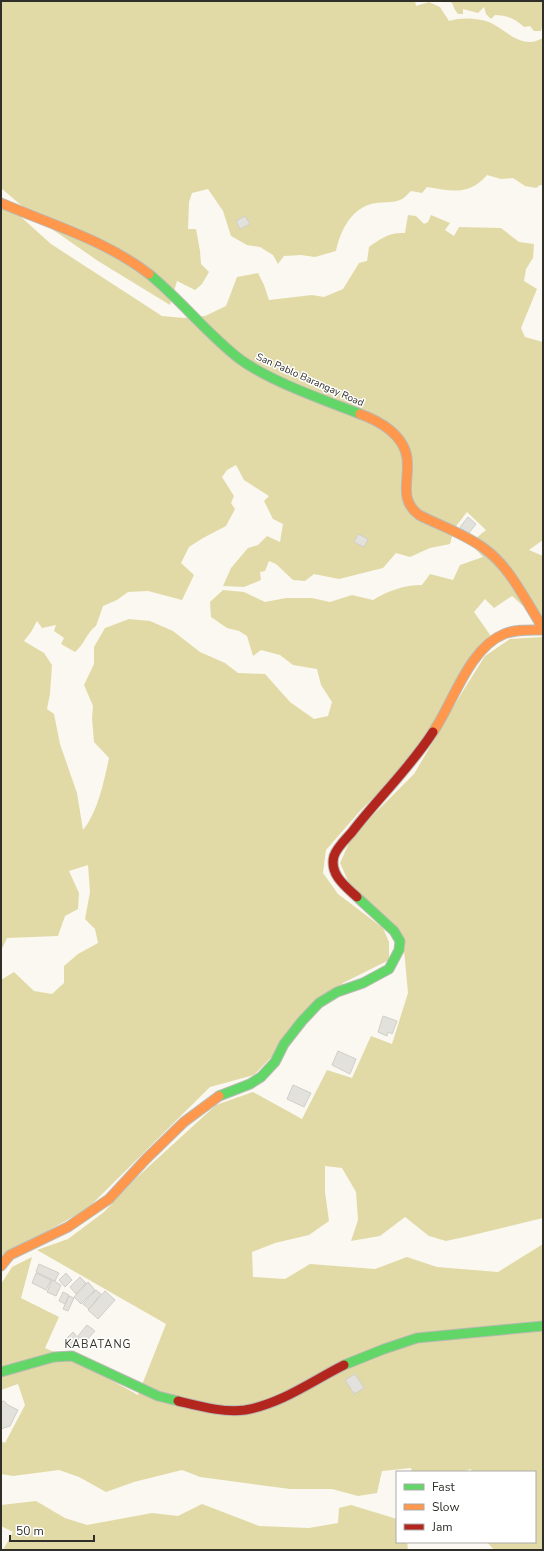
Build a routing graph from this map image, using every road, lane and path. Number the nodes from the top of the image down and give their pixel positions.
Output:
1 (1, 203) edge
2 (543, 629) edge
3 (1, 1266) edge
4 (543, 1326) edge
5 (1, 1372) edge

1 - 2 street, San Pablo Barangay Road
2 - 3 street
4 - 5 street

